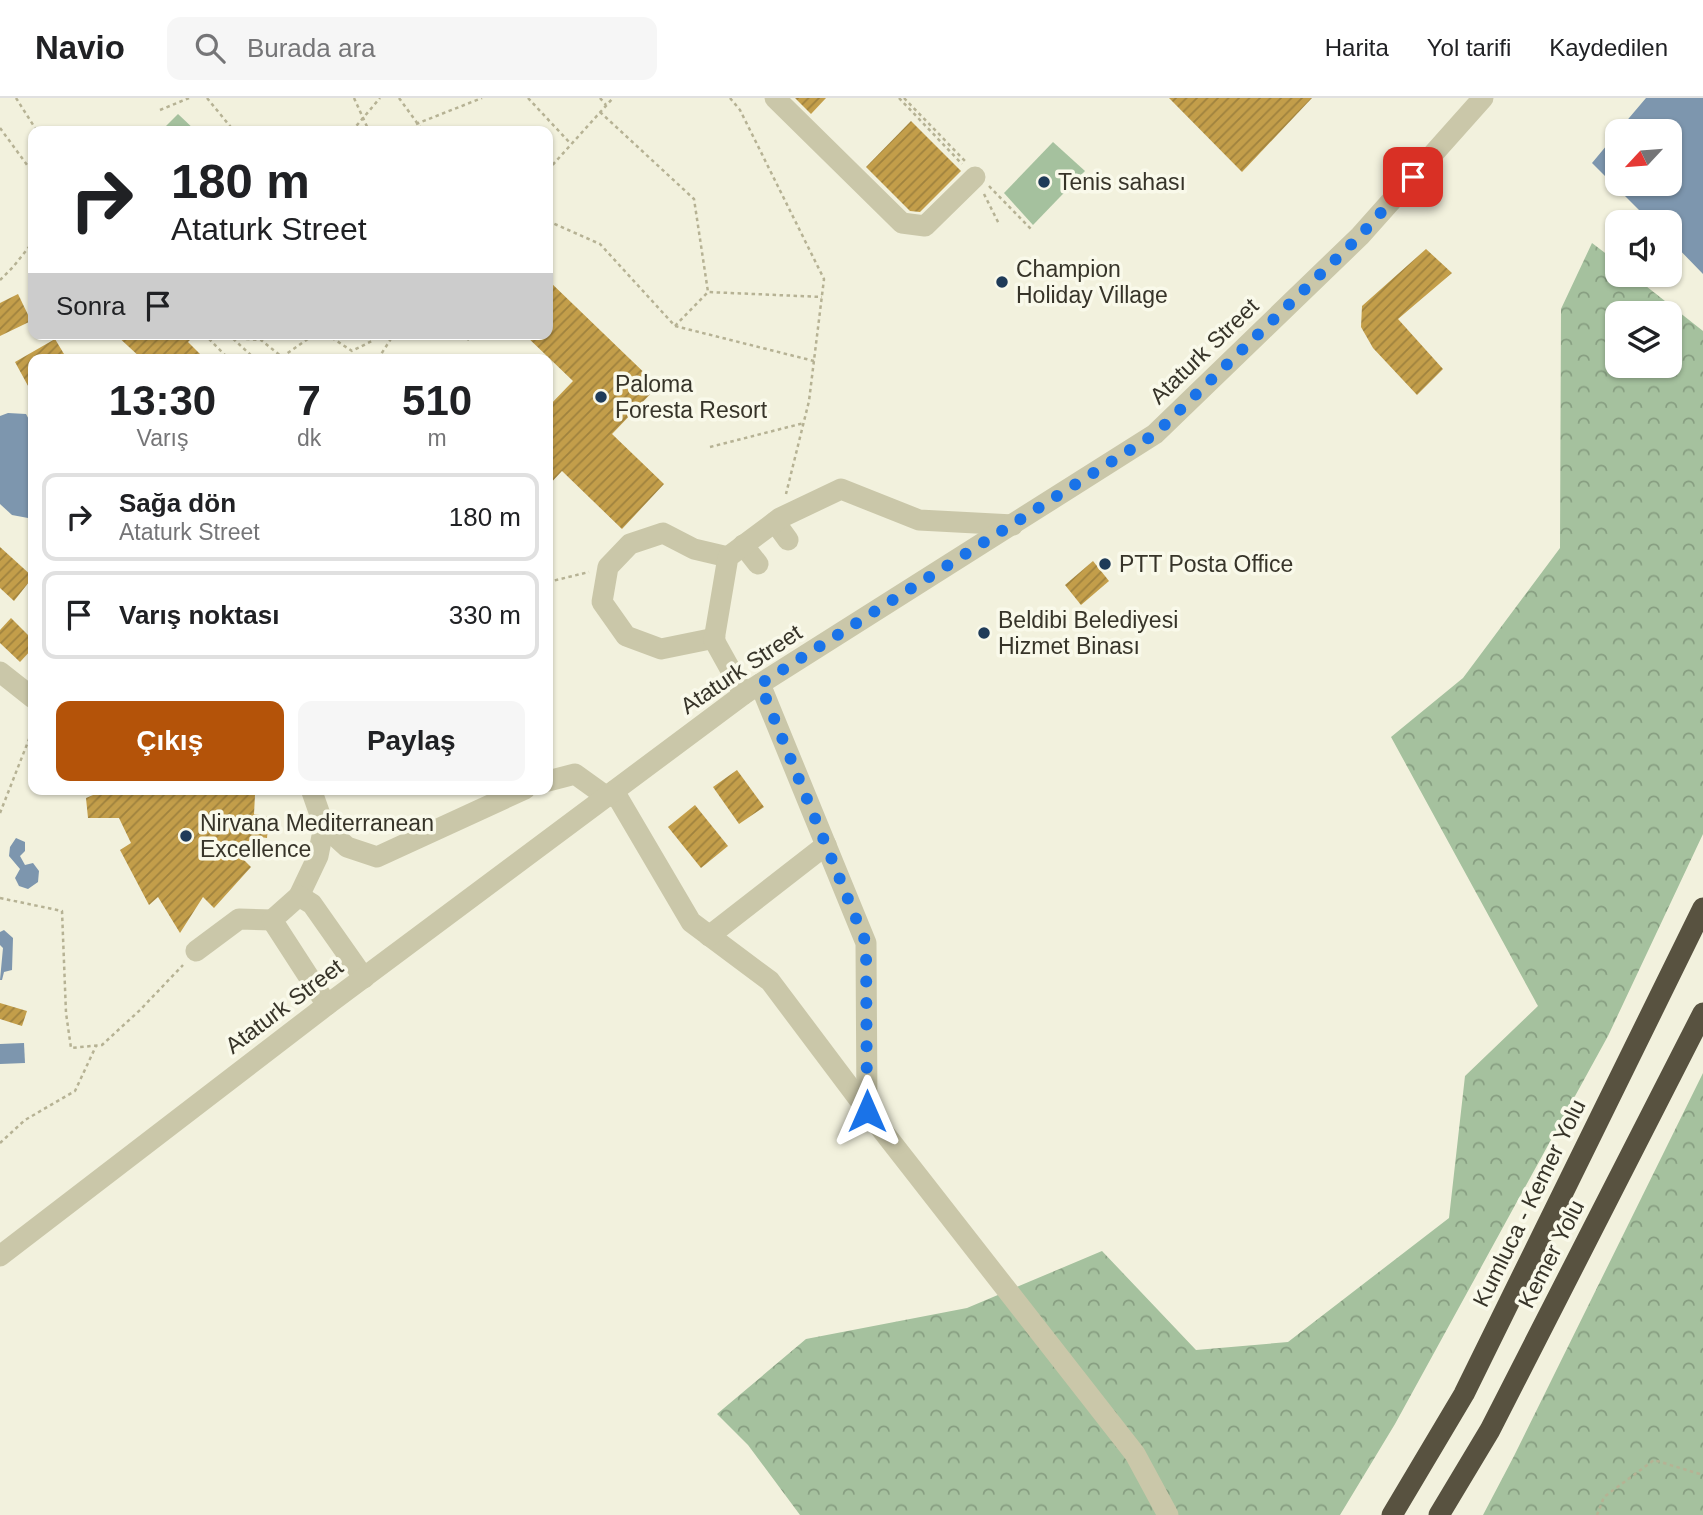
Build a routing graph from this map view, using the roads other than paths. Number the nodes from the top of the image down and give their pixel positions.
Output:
1 (775, 98) edge
2 (1483, 98) edge
3 (975, 177) road end
4 (777, 520) junction
5 (1013, 525) junction
6 (788, 540) dead end
7 (735, 551) junction
8 (758, 564) dead end
9 (715, 638) junction
10 (0, 672) edge
11 (752, 689) junction
12 (28, 694) edge
13 (553, 780) edge
14 (610, 794) junction
15 (313, 795) edge
16 (512, 795) edge
17 (324, 826) junction
18 (825, 845) junction
19 (299, 896) junction
20 (1703, 908) edge
21 (272, 920) junction
22 (709, 936) junction
23 (196, 951) road end
24 (364, 978) junction
25 (327, 1005) junction
26 (1703, 1013) edge
27 (867, 1111) junction
28 (0, 1256) edge
29 (1168, 1515) edge
30 (1392, 1515) edge
31 (1439, 1515) edge

1 - 3 street
2 - 5 street, Ataturk Street
4 - 5 street
4 - 6 street
4 - 7 street
5 - 11 street, Ataturk Street
7 - 8 street
7 - 9 street
7 - 9 street
9 - 11 street
10 - 12 street
11 - 14 street, Ataturk Street
11 - 18 street
13 - 14 street
14 - 22 street
14 - 24 street, Ataturk Street
15 - 17 street
16 - 17 street
17 - 19 street
18 - 22 street
18 - 27 street
19 - 21 street
19 - 24 street
20 - 30 highway, Kumluca - Kemer Yolu
21 - 23 street
21 - 25 street
22 - 27 street
24 - 25 street, Ataturk Street
25 - 28 street, Ataturk Street
26 - 31 highway, Kemer Yolu
27 - 29 street

